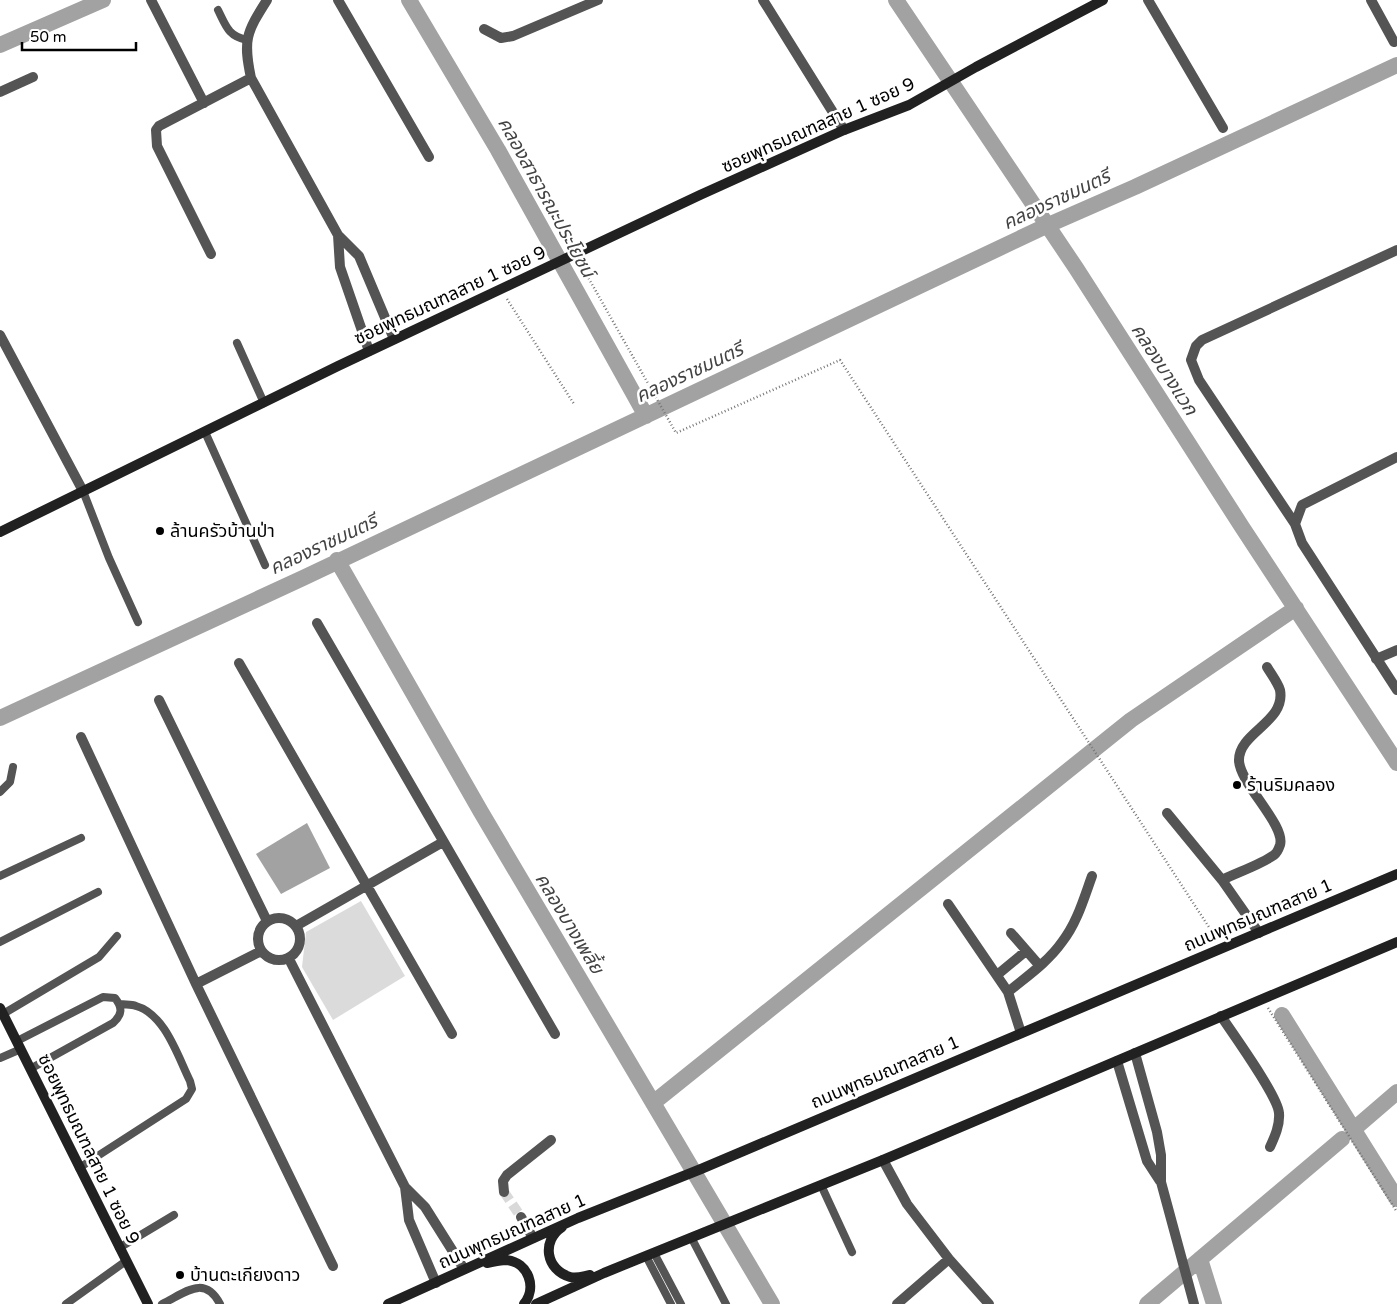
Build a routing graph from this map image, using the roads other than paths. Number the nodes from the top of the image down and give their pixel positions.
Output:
1 (151, 0) edge
2 (267, 0) edge
3 (338, 0) edge
4 (598, 0) edge
5 (763, 0) edge
6 (1104, 0) edge
7 (1148, 0) edge
8 (1371, 0) edge
9 (218, 10) dead end
10 (484, 29) dead end
11 (246, 40) junction
12 (1394, 42) dead end
13 (33, 76) dead end
14 (251, 78) junction
15 (0, 92) edge
16 (204, 103) junction
17 (1224, 128) dead end
18 (844, 130) junction
19 (429, 157) dead end
20 (338, 234) junction
21 (1397, 250) edge
22 (211, 254) dead end
23 (0, 335) edge
24 (394, 339) junction
25 (237, 343) dead end
26 (369, 351) junction
27 (264, 403) junction
28 (205, 432) junction
29 (1397, 457) edge
30 (83, 492) junction
31 (1295, 524) junction
32 (0, 532) edge
33 (265, 564) dead end
34 (138, 622) dead end
35 (317, 623) dead end
36 (1397, 650) edge
37 (1376, 659) junction
38 (239, 663) dead end
39 (1267, 667) dead end
40 (1397, 690) edge
41 (158, 700) dead end
42 (81, 737) dead end
43 (13, 767) dead end
44 (0, 792) edge
45 (1167, 813) dead end
46 (81, 838) dead end
47 (443, 842) junction
48 (1396, 874) edge
49 (0, 876) edge
50 (1092, 876) dead end
51 (1222, 880) junction
52 (368, 886) junction
53 (98, 892) dead end
54 (948, 904) dead end
55 (267, 921) junction
56 (296, 926) junction
57 (1011, 932) dead end
58 (1259, 933) junction
59 (117, 936) dead end
60 (0, 942) edge
61 (1397, 942) edge
62 (261, 951) junction
63 (1026, 951) junction
64 (289, 959) junction
65 (1039, 966) junction
66 (997, 975) junction
67 (196, 984) junction
68 (1008, 992) junction
69 (120, 1004) junction
70 (2, 1011) edge
71 (1221, 1016) junction
72 (1021, 1033) junction
73 (452, 1034) dead end
74 (555, 1034) dead end
75 (19, 1045) junction
76 (1135, 1053) junction
77 (0, 1058) edge
78 (1117, 1061) junction
79 (30, 1069) junction
80 (551, 1140) dead end
81 (1270, 1146) dead end
82 (882, 1160) junction
83 (79, 1168) junction
84 (1161, 1182) junction
85 (821, 1186) junction
86 (405, 1187) junction
87 (504, 1192) dead end
88 (174, 1215) dead end
89 (521, 1217) tunnel mouth
90 (578, 1218) junction
91 (691, 1237) junction
92 (533, 1238) junction
93 (119, 1248) junction
94 (852, 1252) dead end
95 (650, 1254) junction
96 (949, 1258) junction
97 (126, 1261) junction
98 (476, 1264) junction
99 (333, 1266) dead end
100 (464, 1269) junction
101 (604, 1273) junction
102 (436, 1283) junction
103 (540, 1303) edge
104 (66, 1304) edge
105 (148, 1304) edge
106 (162, 1304) edge
107 (220, 1304) edge
108 (388, 1304) edge
109 (524, 1304) edge
110 (671, 1304) edge
111 (681, 1304) edge
112 (726, 1304) edge
113 (897, 1304) edge
114 (989, 1304) edge
115 (1194, 1304) edge

1 - 16 street
2 - 11 street
3 - 19 street
4 - 10 street
5 - 18 street
6 - 18 main road, ซอยพุทธมณฑลสาย 1 ซอย 9
7 - 17 street
8 - 12 street
9 - 11 lane
11 - 14 street
13 - 15 street
14 - 16 street
14 - 20 street
16 - 22 street
18 - 24 main road, ซอยพุทธมณฑลสาย 1 ซอย 9
20 - 24 street
20 - 26 street
21 - 31 street
23 - 30 street
24 - 26 main road, ซอยพุทธมณฑลสาย 1 ซอย 9
25 - 27 lane
26 - 27 main road, ซอยพุทธมณฑลสาย 1 ซอย 9
27 - 28 main road, ซอยพุทธมณฑลสาย 1 ซอย 9
28 - 30 main road, ซอยพุทธมณฑลสาย 1 ซอย 9
28 - 33 lane
29 - 31 street
30 - 32 main road, ซอยพุทธมณฑลสาย 1 ซอย 9
30 - 34 lane
31 - 37 street
35 - 47 street
36 - 37 street
37 - 40 street
38 - 52 street
39 - 51 street
41 - 55 street
42 - 67 street
43 - 44 lane
45 - 51 street
46 - 49 lane
47 - 52 street
47 - 74 street
48 - 58 main road, ถนนพุทธมณฑลสาย 1
50 - 65 street
51 - 58 street
52 - 56 street
52 - 73 street
53 - 60 lane
54 - 66 street
55 - 56 street
55 - 62 street
56 - 64 street
57 - 63 street
58 - 72 main road, ถนนพุทธมณฑลสาย 1
59 - 70 lane
61 - 71 main road
62 - 64 street
62 - 67 street
63 - 65 street
63 - 66 street
64 - 86 street
65 - 68 street
66 - 68 street
67 - 99 street
68 - 72 street
69 - 75 lane
69 - 79 lane
69 - 83 lane
70 - 75 main road, ซอยพุทธมณฑลสาย 1 ซอย 9
71 - 76 main road
71 - 81 street
72 - 90 main road, ถนนพุทธมณฑลสาย 1
75 - 77 lane
75 - 79 main road, ซอยพุทธมณฑลสาย 1 ซอย 9
76 - 78 main road
76 - 84 street
78 - 82 main road
78 - 84 street
79 - 83 main road, ซอยพุทธมณฑลสาย 1 ซอย 9
80 - 87 street
82 - 85 main road
82 - 96 street
83 - 93 main road, ซอยพุทธมณฑลสาย 1 ซอย 9
84 - 115 street
85 - 91 main road
85 - 94 lane
86 - 100 street
86 - 102 street
88 - 93 lane
89 - 92 street
90 - 92 main road, ถนนพุทธมณฑลสาย 1
90 - 101 main road
91 - 95 main road
91 - 112 lane
92 - 98 main road, ถนนพุทธมณฑลสาย 1
93 - 97 main road, ซอยพุทธมณฑลสาย 1 ซอย 9
95 - 101 main road
95 - 110 lane
95 - 111 lane
96 - 113 street
96 - 114 street
97 - 104 lane
97 - 105 main road, ซอยพุทธมณฑลสาย 1 ซอย 9
98 - 100 main road, ถนนพุทธมณฑลสาย 1
98 - 109 main road
100 - 102 main road, ถนนพุทธมณฑลสาย 1
101 - 103 main road
102 - 108 main road, ถนนพุทธมณฑลสาย 1
106 - 107 lane

